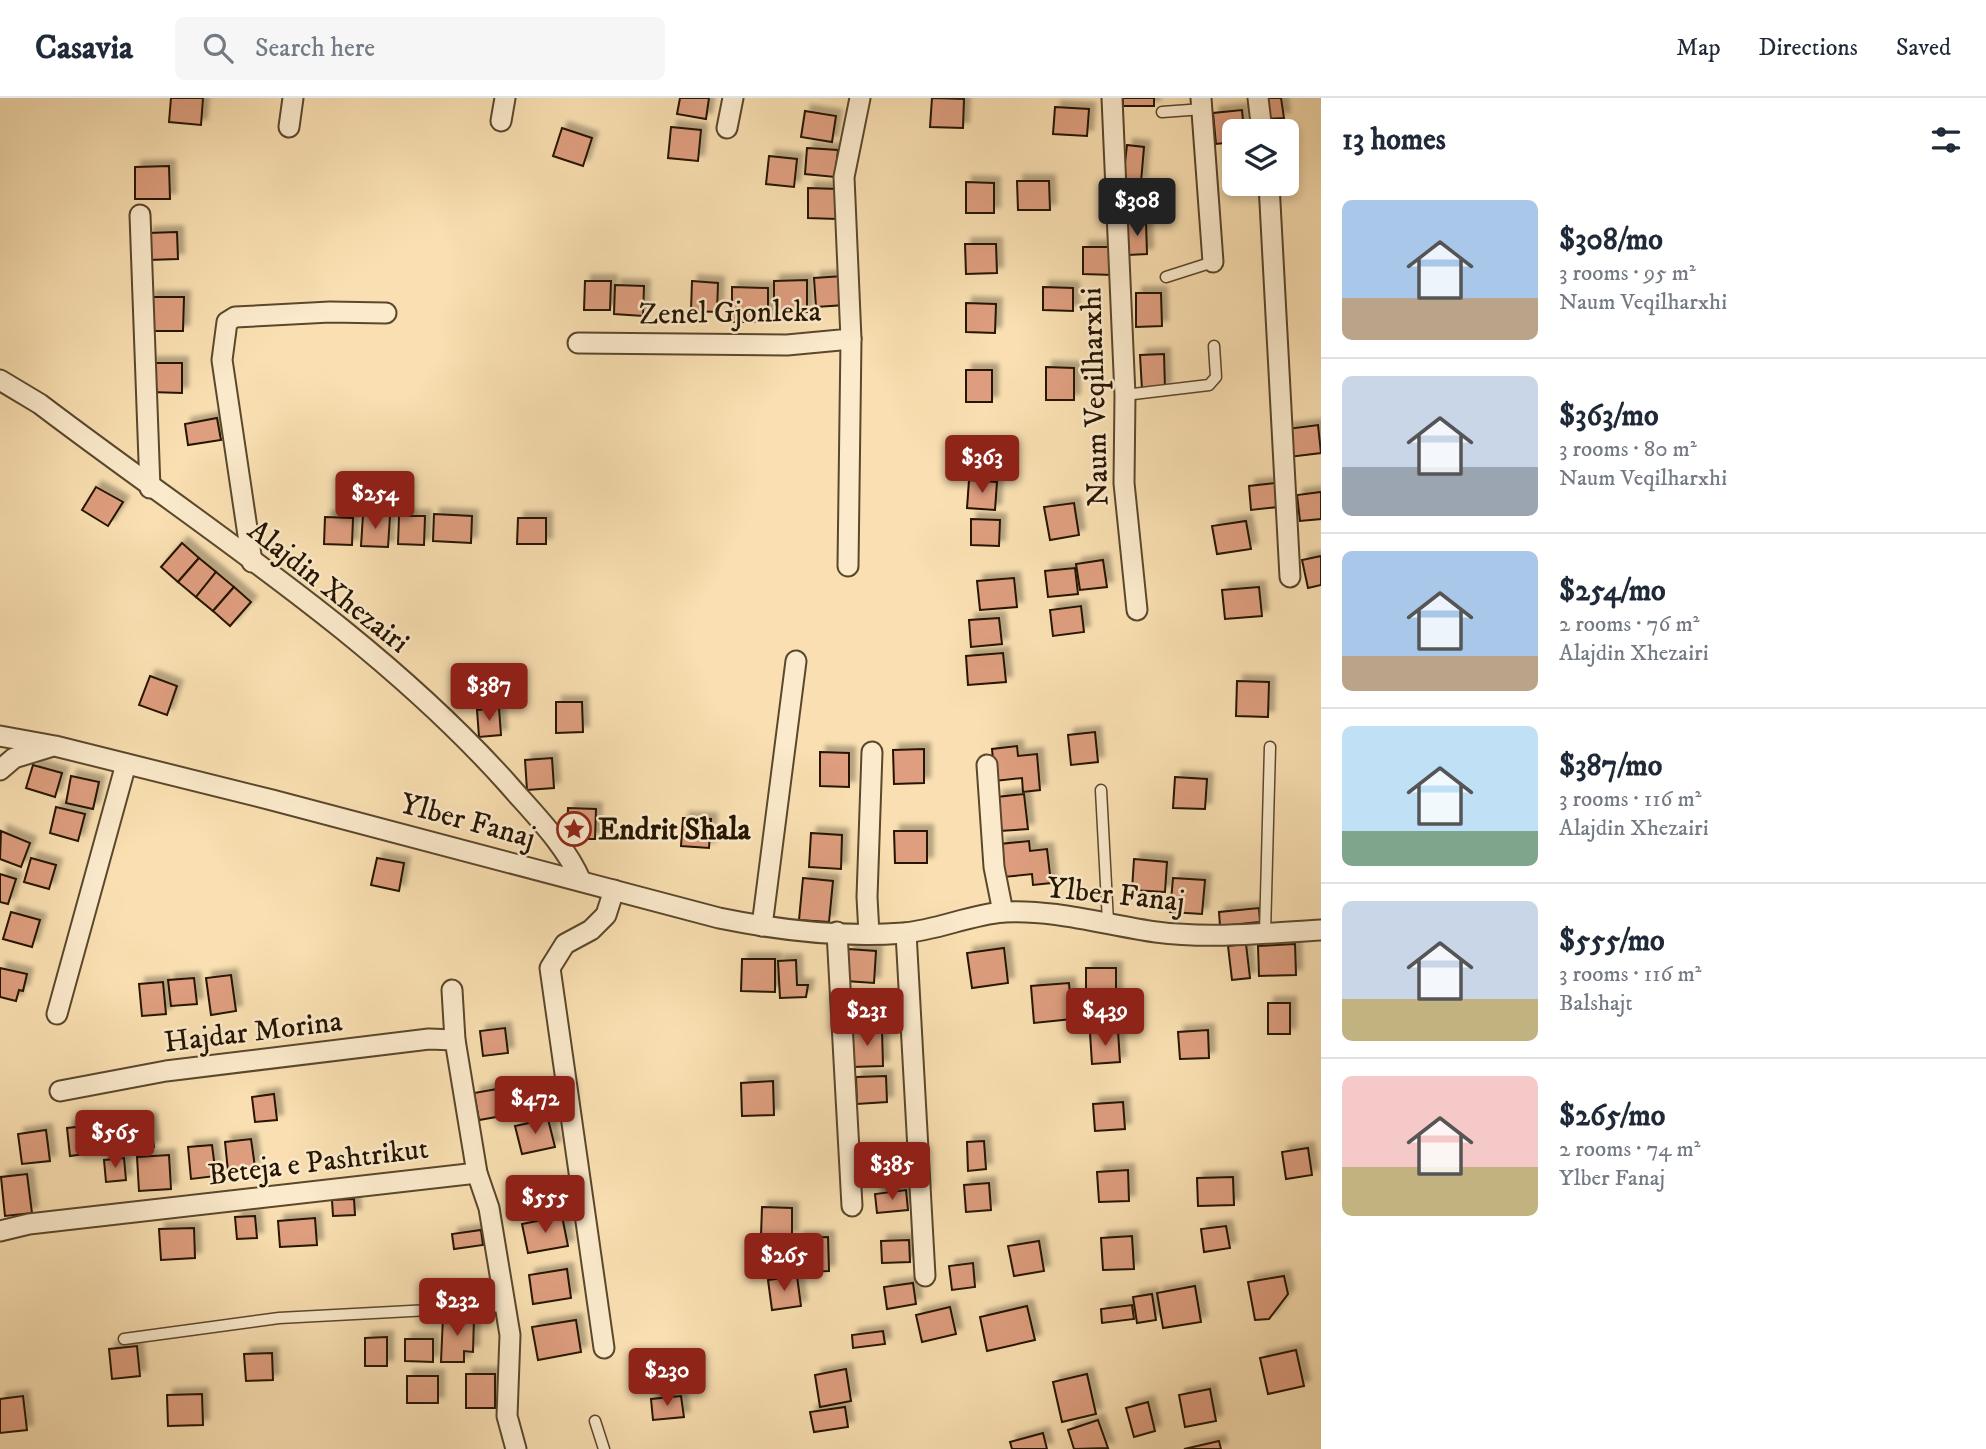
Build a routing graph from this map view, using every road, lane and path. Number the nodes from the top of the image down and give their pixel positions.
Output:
1 (293, 98) edge
2 (505, 98) edge
3 (733, 98) edge
4 (860, 98) edge
5 (1112, 98) edge
6 (1258, 98) edge
7 (1202, 104) edge
8 (1161, 113) dead end
9 (1261, 119) edge
10 (501, 121) dead end
11 (289, 127) dead end
12 (727, 128) dead end
13 (1270, 196) edge
14 (140, 215) dead end
15 (1213, 262) joint
16 (1166, 277) dead end
17 (386, 313) dead end
18 (851, 339) junction
19 (578, 343) dead end
20 (1213, 346) dead end
21 (0, 380) edge
22 (1125, 395) junction
23 (150, 488) junction
24 (252, 562) junction
25 (848, 566) dead end
26 (1290, 577) dead end
27 (1137, 610) dead end
28 (796, 661) dead end
29 (0, 736) edge
30 (55, 746) junction
31 (1270, 747) dead end
32 (872, 752) dead end
33 (126, 764) junction
34 (987, 765) dead end
35 (0, 770) edge
36 (1101, 790) dead end
37 (581, 880) junction
38 (614, 890) junction
39 (1003, 912) junction
40 (1108, 922) junction
41 (762, 926) junction
42 (1321, 930) edge
43 (837, 932) junction
44 (906, 933) junction
45 (1265, 933) junction
46 (869, 934) junction
47 (452, 990) dead end
48 (57, 1014) dead end
49 (455, 1040) junction
50 (60, 1091) dead end
51 (477, 1173) junction
52 (852, 1206) dead end
53 (0, 1231) edge
54 (925, 1276) dead end
55 (505, 1306) junction
56 (124, 1339) dead end
57 (604, 1348) dead end
58 (594, 1421) dead end
59 (516, 1449) edge
60 (604, 1449) edge

1 - 11 street
2 - 10 street
3 - 12 street
4 - 18 street, Zenel Gjonleka
5 - 22 street, Naum Veqilharxhi
6 - 9 street
7 - 8 lane
7 - 15 street
13 - 26 street
14 - 23 street
15 - 16 lane
17 - 24 street
18 - 19 street, Zenel Gjonleka
18 - 25 street
20 - 22 lane
21 - 23 street, Alajdin Xhezairi
22 - 27 street, Naum Veqilharxhi
23 - 24 street, Alajdin Xhezairi
24 - 37 street, Alajdin Xhezairi
28 - 41 street
29 - 30 street, Ylber Fanaj
30 - 33 street, Ylber Fanaj
30 - 35 street
31 - 45 lane
32 - 46 street
33 - 37 street, Ylber Fanaj
33 - 48 street
34 - 39 street
36 - 40 lane
37 - 38 street, Ylber Fanaj
38 - 41 street, Ylber Fanaj
38 - 57 street
39 - 40 street, Ylber Fanaj
39 - 44 street, Ylber Fanaj
40 - 45 street, Ylber Fanaj
41 - 43 street, Ylber Fanaj
42 - 45 street, Ylber Fanaj
43 - 46 street, Ylber Fanaj
43 - 52 street
44 - 46 street, Ylber Fanaj
44 - 54 street
47 - 49 street
49 - 50 street, Hajdar Morina
49 - 51 street
51 - 53 street, Beteja e Pashtrikut
51 - 55 street
55 - 56 lane
55 - 59 street
58 - 60 lane

